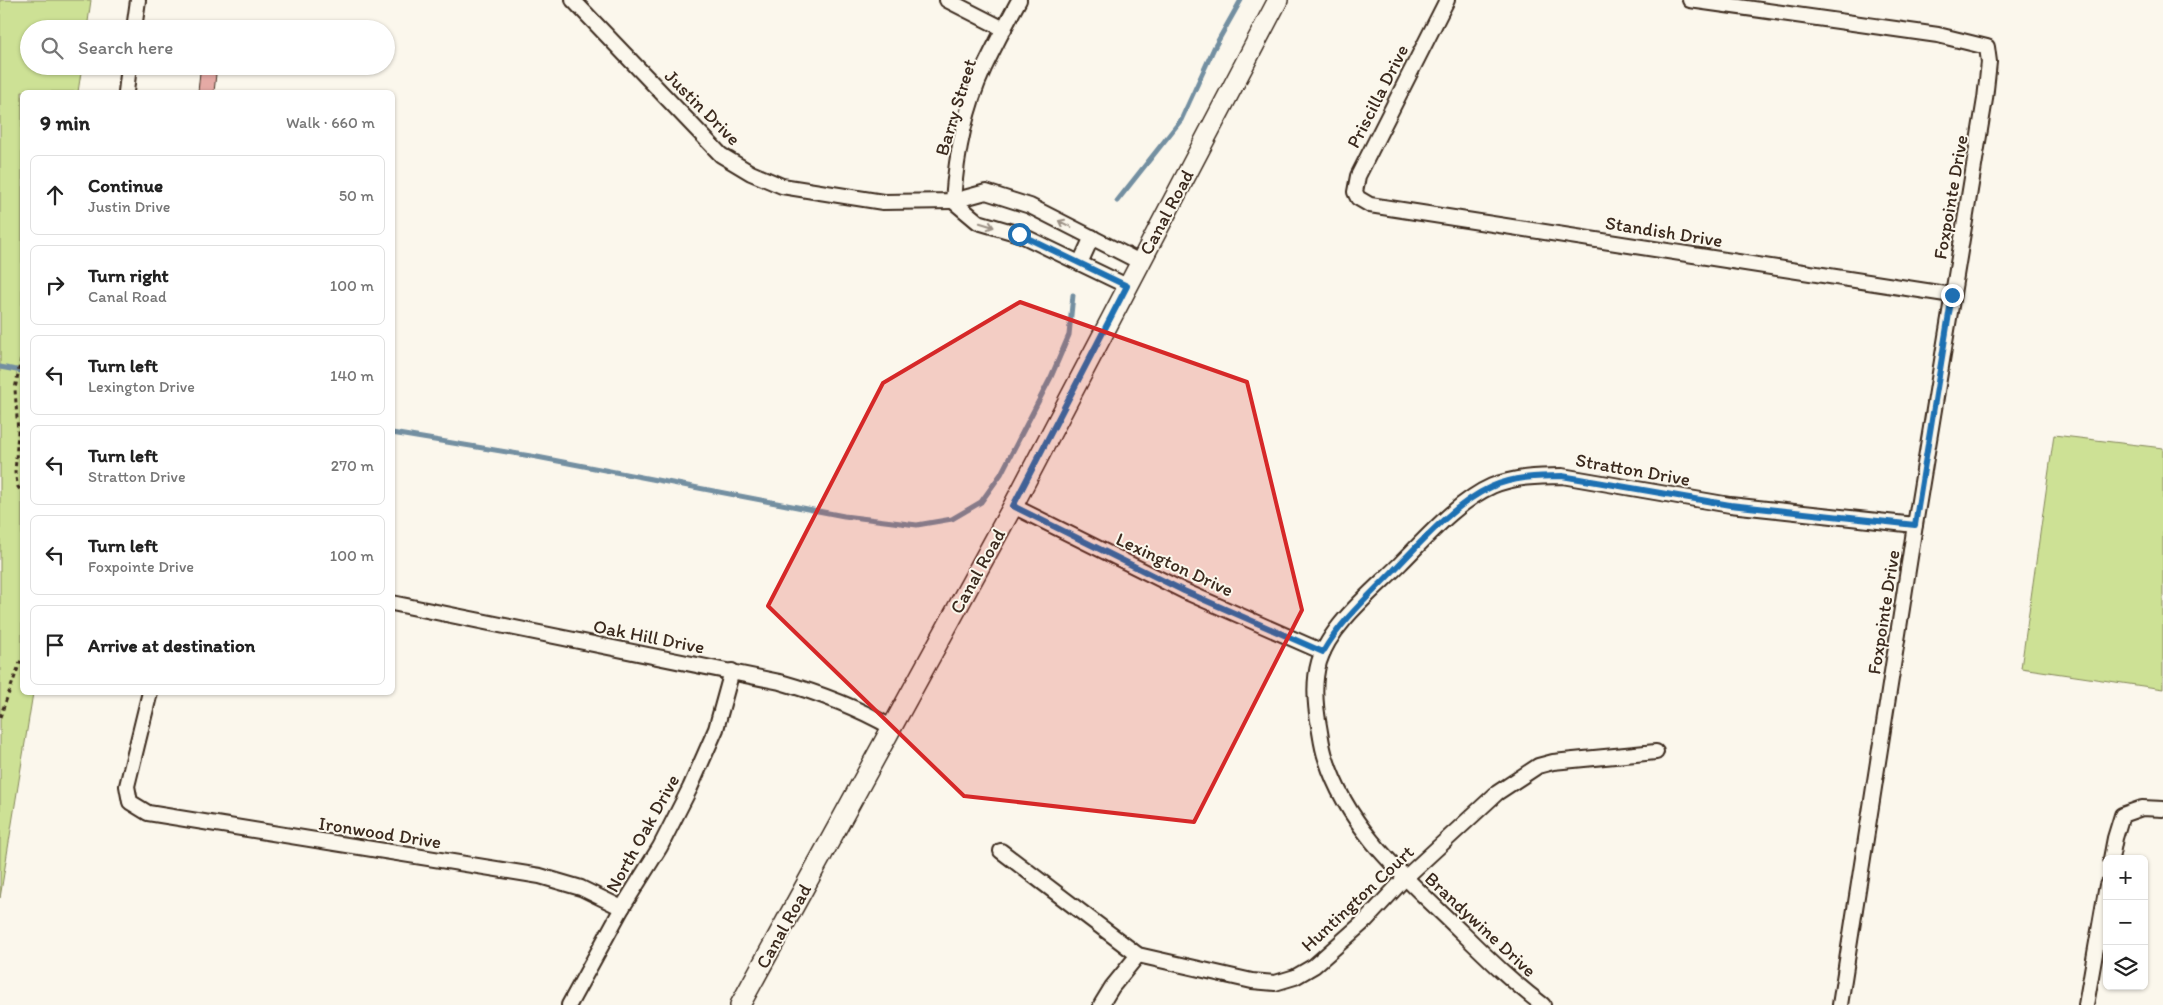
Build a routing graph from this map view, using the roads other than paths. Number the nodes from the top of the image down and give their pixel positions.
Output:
1 (138, 0) edge
2 (573, 0) edge
3 (948, 0) edge
4 (1019, 0) edge
5 (1278, 0) edge
6 (1447, 0) edge
7 (1690, 0) edge
8 (135, 20) edge
9 (1004, 29) junction
10 (128, 75) edge
11 (126, 90) edge
12 (953, 201) junction
13 (1370, 205) joint
14 (1092, 237) junction
15 (1140, 262) junction
16 (1080, 263) junction
17 (1127, 286) junction
18 (1952, 295) junction
19 (1013, 506) junction
20 (1915, 525) junction
21 (395, 604) edge
22 (1323, 652) junction
23 (732, 671) junction
24 (149, 695) edge
25 (891, 727) junction
26 (1656, 752) dead end
27 (2163, 809) edge
28 (1001, 852) dead end
29 (2112, 855) edge
30 (1405, 878) junction
31 (2104, 900) edge
32 (622, 908) junction
33 (1138, 955) junction
34 (570, 1005) edge
35 (740, 1005) edge
36 (1101, 1005) edge
37 (1543, 1005) edge
38 (1840, 1005) edge
39 (2086, 1005) edge

1 - 8 street
2 - 12 street, Justin Drive
3 - 9 street
4 - 9 street, Barry Street
5 - 15 street, Canal Road
6 - 13 street, Priscilla Drive
7 - 18 street, Foxpointe Drive
9 - 12 street, Barry Street
10 - 11 street
14 -> 12 street, Justin Drive
12 -> 16 street
13 - 18 street, Standish Drive
14 - 15 street, Justin Drive
14 - 16 street
15 - 17 street, Canal Road
16 - 17 street
17 - 19 street, Canal Road
18 - 20 street, Foxpointe Drive
19 - 22 street, Lexington Drive
19 - 25 street, Canal Road
20 - 22 street, Stratton Drive
20 - 38 street, Foxpointe Drive
21 - 23 street, Oak Hill Drive
22 - 30 street, Brandywine Drive
23 - 25 street, Oak Hill Drive
23 - 32 street, North Oak Drive
24 - 32 street, Ironwood Drive
25 - 35 street, Canal Road
26 - 30 street, Huntington Court
27 - 29 street
28 - 33 street, Huntington Court
30 - 33 street, Huntington Court
30 - 37 street, Brandywine Drive
31 - 39 street
32 - 34 street, North Oak Drive
33 - 36 street

